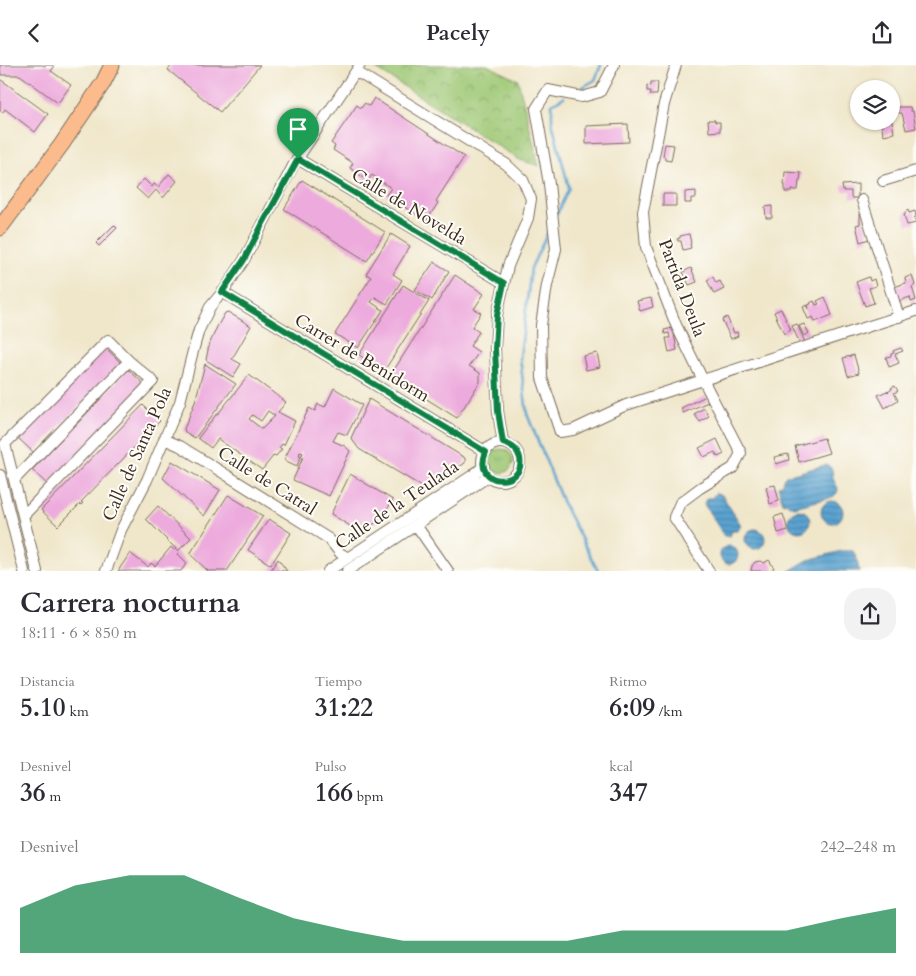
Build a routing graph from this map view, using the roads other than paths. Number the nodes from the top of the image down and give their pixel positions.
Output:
1 (614, 65) edge
2 (676, 65) edge
3 (108, 67) edge
4 (358, 68) edge
5 (298, 159) junction
6 (916, 171) edge
7 (884, 181) dead end
8 (862, 200) dead end
9 (0, 228) edge
10 (504, 283) junction
11 (222, 292) junction
12 (916, 311) edge
13 (899, 317) junction
14 (129, 361) junction
15 (703, 381) junction
16 (164, 439) junction
17 (503, 443) junction
18 (486, 452) junction
19 (484, 466) junction
20 (0, 475) edge
21 (489, 476) junction
22 (15, 479) junction
23 (24, 515) junction
24 (416, 525) junction
25 (348, 558) junction
26 (24, 571) edge
27 (37, 571) edge
28 (106, 571) edge
29 (328, 571) edge
30 (347, 571) edge
31 (448, 571) edge
32 (709, 571) edge

1 - 15 street
2 - 15 street, Partida Deula
3 - 9 highway
4 - 5 street, Calle de Santa Pola
4 - 10 street
5 - 10 street, Calle de Novelda
5 - 11 street, Calle de Santa Pola
6 - 7 street
8 - 13 street
10 - 17 street
11 - 16 street, Calle de Santa Pola
11 - 18 street, Carrer de Benidorm
12 - 13 street
13 - 15 street
14 - 22 street
14 - 22 street
14 - 23 street
15 - 32 street, Partida Deula
16 - 25 street, Calle de Catral
16 - 28 street, Calle de Santa Pola
17 - 18 street
17 - 21 street
18 - 19 street
19 - 21 street
19 - 25 street, Calle de la Teulada
20 - 26 street
21 - 24 street, Calle de la Teulada
22 - 23 street
23 - 27 street
24 - 30 street, Calle de la Teulada
24 - 31 street
25 - 29 street, Calle de la Teulada

